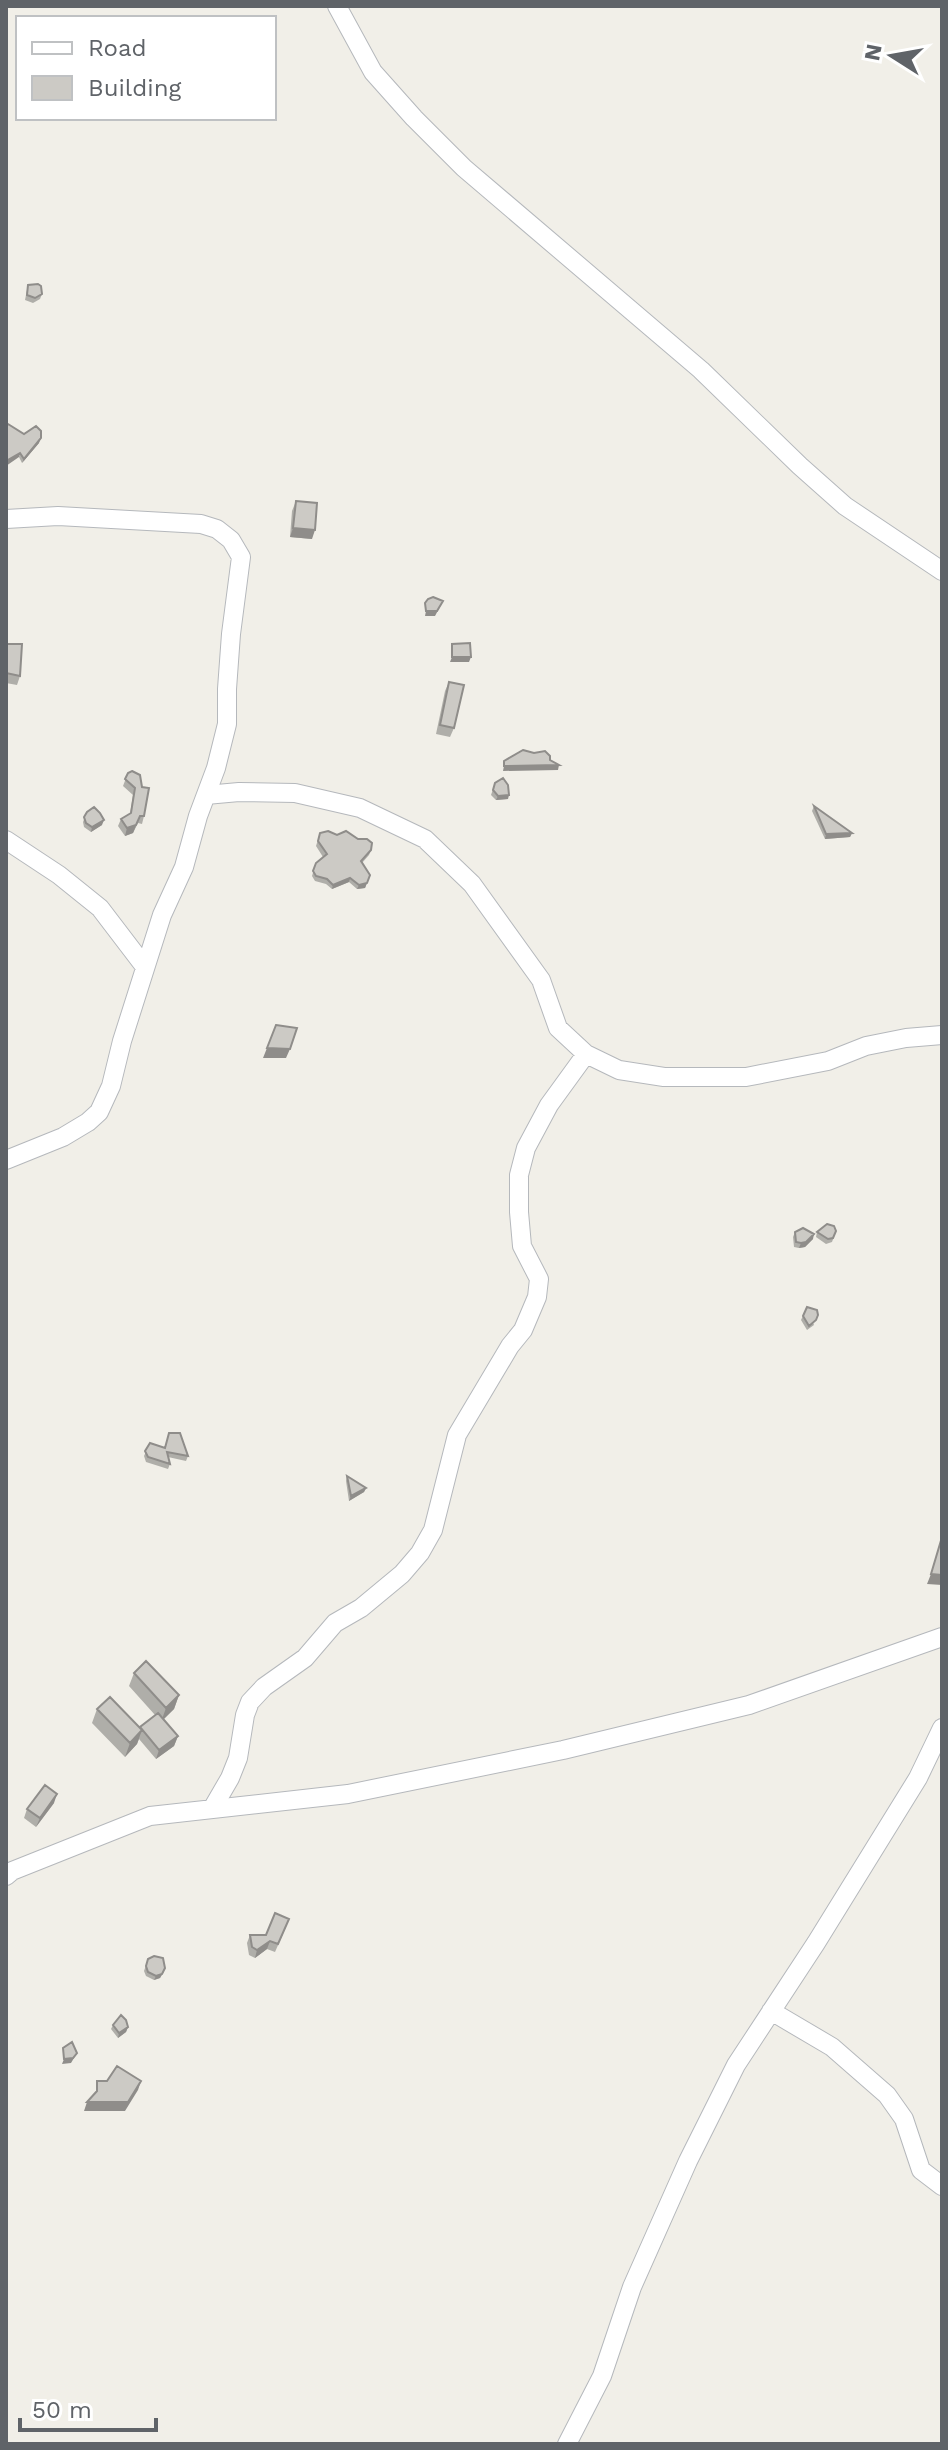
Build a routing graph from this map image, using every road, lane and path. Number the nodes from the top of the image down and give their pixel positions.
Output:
1 (337, 6) edge
2 (6, 519) edge
3 (942, 571) edge
4 (206, 795) junction
5 (6, 840) edge
6 (145, 967) junction
7 (942, 1035) edge
8 (586, 1054) junction
9 (6, 1160) edge
10 (942, 1637) edge
11 (942, 1728) edge
12 (212, 1809) junction
13 (6, 1876) edge
14 (771, 2011) junction
15 (942, 2186) edge
16 (567, 2444) edge

1 - 3 street
2 - 4 street
4 - 6 street
4 - 8 street
5 - 6 street
6 - 9 street
7 - 8 street
8 - 12 street
10 - 12 street
11 - 14 street
12 - 13 street
14 - 15 street
14 - 16 street

